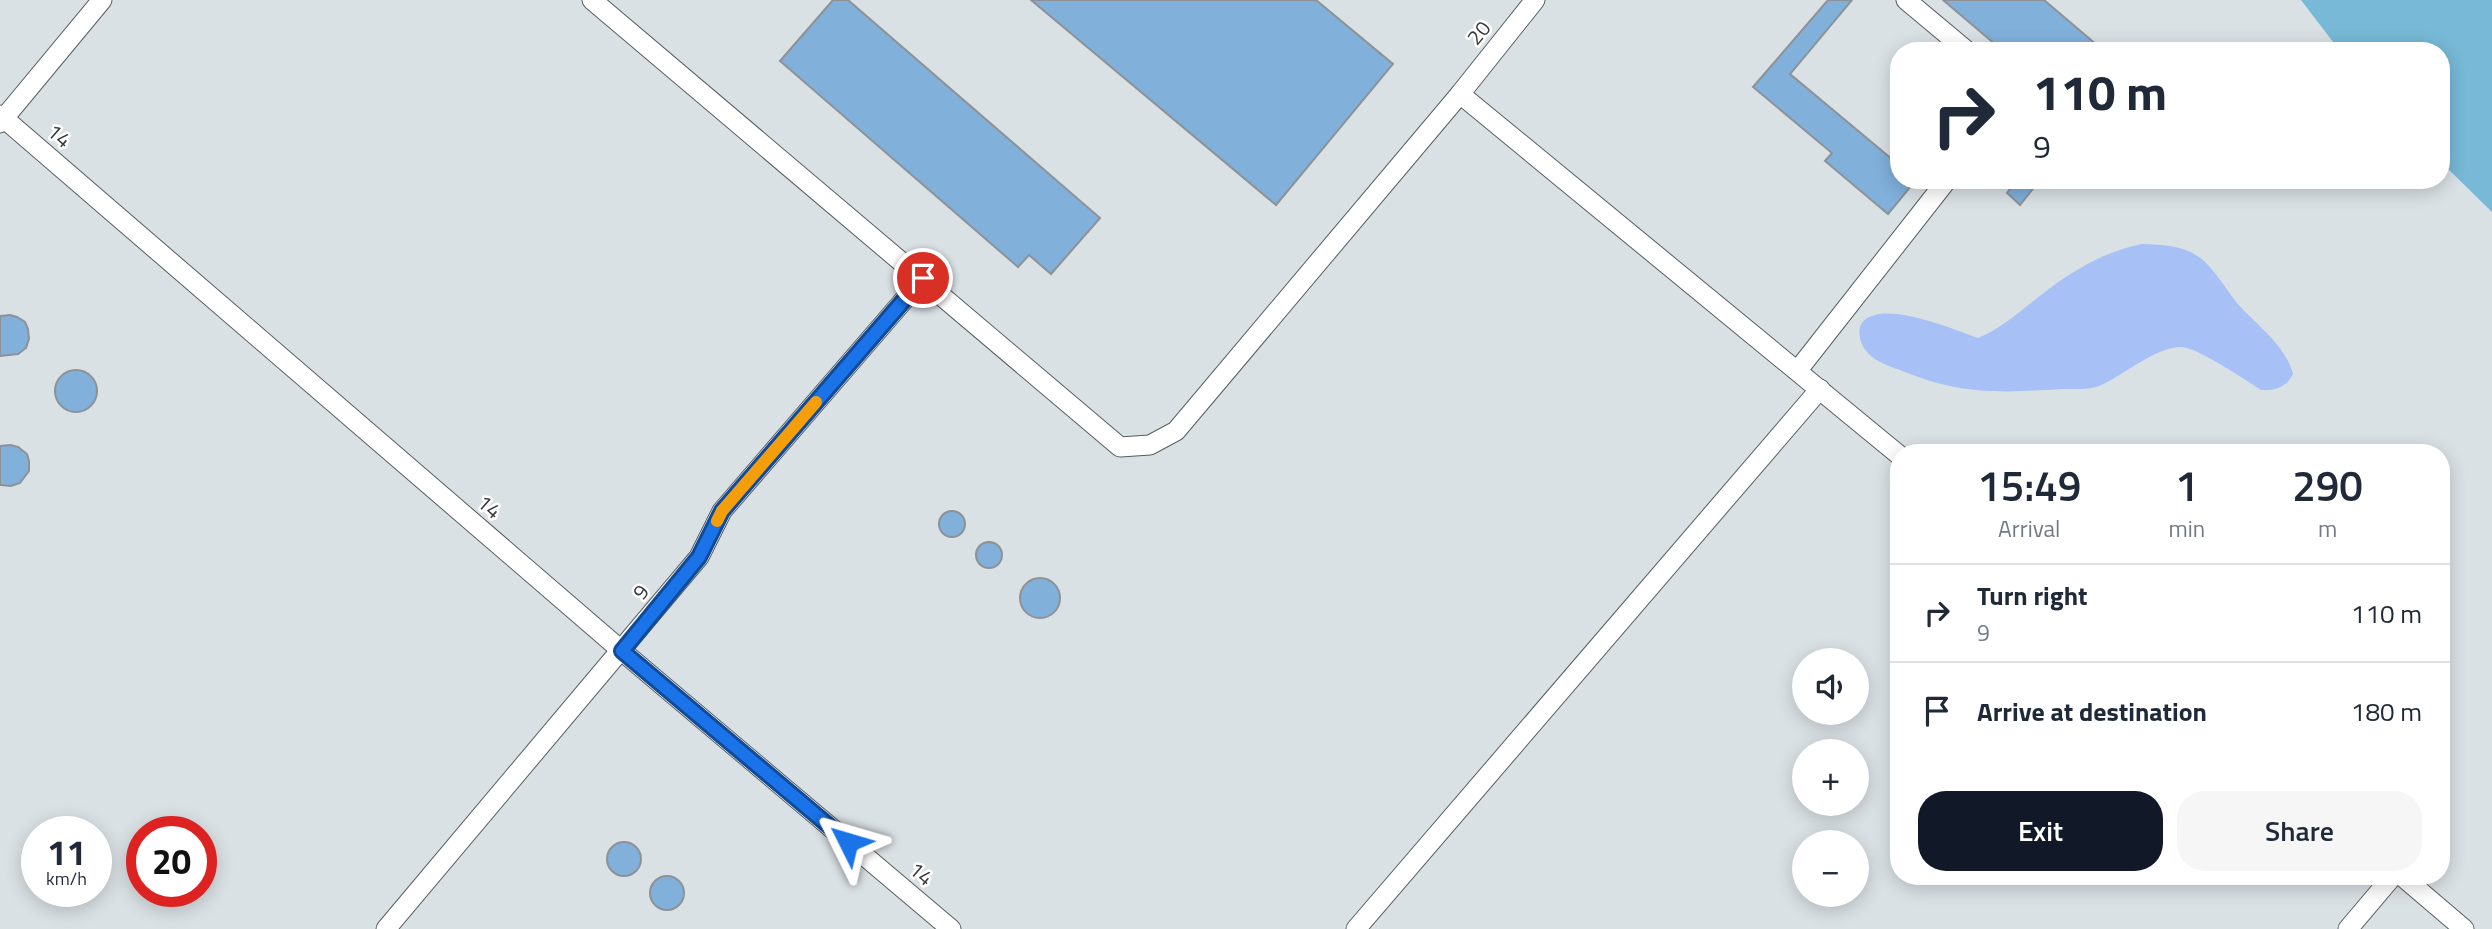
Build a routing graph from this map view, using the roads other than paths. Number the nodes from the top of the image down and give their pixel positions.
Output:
1 (102, 0) edge
2 (592, 0) edge
3 (1535, 0) edge
4 (1906, 0) edge
5 (1956, 42) edge
6 (1460, 94) junction
7 (1, 119) edge
8 (1940, 189) edge
9 (923, 278) junction
10 (1798, 370) junction
11 (1820, 389) junction
12 (1890, 447) edge
13 (622, 651) junction
14 (2385, 885) edge
15 (2412, 885) edge
16 (386, 929) edge
17 (951, 929) edge
18 (1356, 929) edge
19 (2348, 929) edge
20 (2464, 929) edge

1 - 7 lane
2 - 9 lane, 20
3 - 6 lane, 20 / 20
4 - 5 lane
6 - 9 lane, 20
6 - 10 lane
7 - 13 lane, 14 / 14
8 - 10 lane
9 - 13 lane, 9 / 9
10 - 11 lane
11 - 12 lane
11 - 18 lane
13 - 16 lane, 9 / 9
13 - 17 lane, 14 / 14
14 - 19 lane
15 - 20 lane

